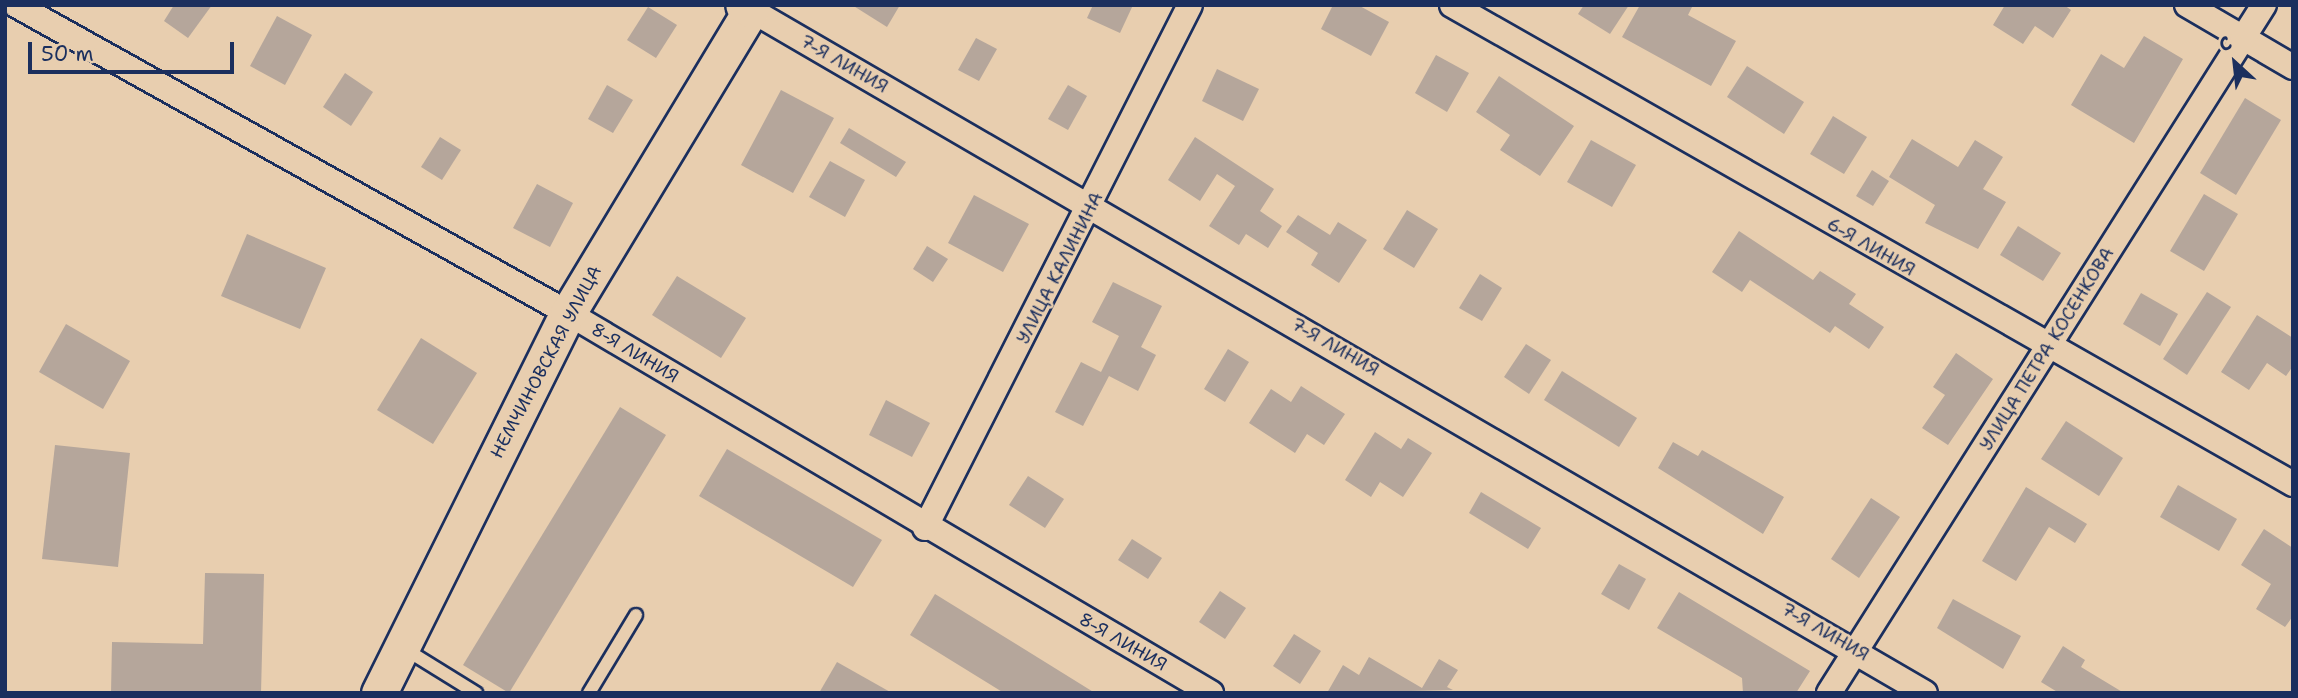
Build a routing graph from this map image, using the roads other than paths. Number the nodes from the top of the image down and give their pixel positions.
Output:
1 (16, 5) edge
2 (1190, 5) edge
3 (1452, 5) edge
4 (2187, 5) edge
5 (2264, 5) edge
6 (749, 7) edge
7 (2242, 38) junction
8 (2293, 67) edge
9 (1092, 206) junction
10 (568, 313) junction
11 (2048, 350) junction
12 (2293, 484) edge
13 (925, 528) junction
14 (636, 615) dead end
15 (401, 647) junction
16 (1856, 649) junction
17 (379, 693) edge
18 (476, 693) edge
19 (589, 693) edge
20 (1212, 693) edge
21 (1829, 693) edge
22 (1926, 693) edge

1 - 10 street, 8-Я ЛИНИЯ
2 - 9 street, УЛИЦА КАЛИНИНА
3 - 11 street, 6-Я ЛИНИЯ
4 - 7 street
5 - 7 street, УЛИЦА ПЕТРА КОСЕНКОВА
6 - 9 street, 7-Я ЛИНИЯ
6 - 10 main road, НЕМЧИНОВСКАЯ УЛИЦА
7 - 8 street
7 - 11 street, УЛИЦА ПЕТРА КОСЕНКОВА
9 - 13 street, УЛИЦА КАЛИНИНА
9 - 16 street, 7-Я ЛИНИЯ
10 - 13 street, 8-Я ЛИНИЯ
10 - 15 main road, НЕМЧИНОВСКАЯ УЛИЦА
11 - 12 street, 6-Я ЛИНИЯ
11 - 16 street, УЛИЦА ПЕТРА КОСЕНКОВА
13 - 20 street, 8-Я ЛИНИЯ
14 - 19 lane
15 - 17 main road, НЕМЧИНОВСКАЯ УЛИЦА
15 - 18 lane
16 - 21 street, УЛИЦА ПЕТРА КОСЕНКОВА
16 - 22 street, 7-Я ЛИНИЯ

